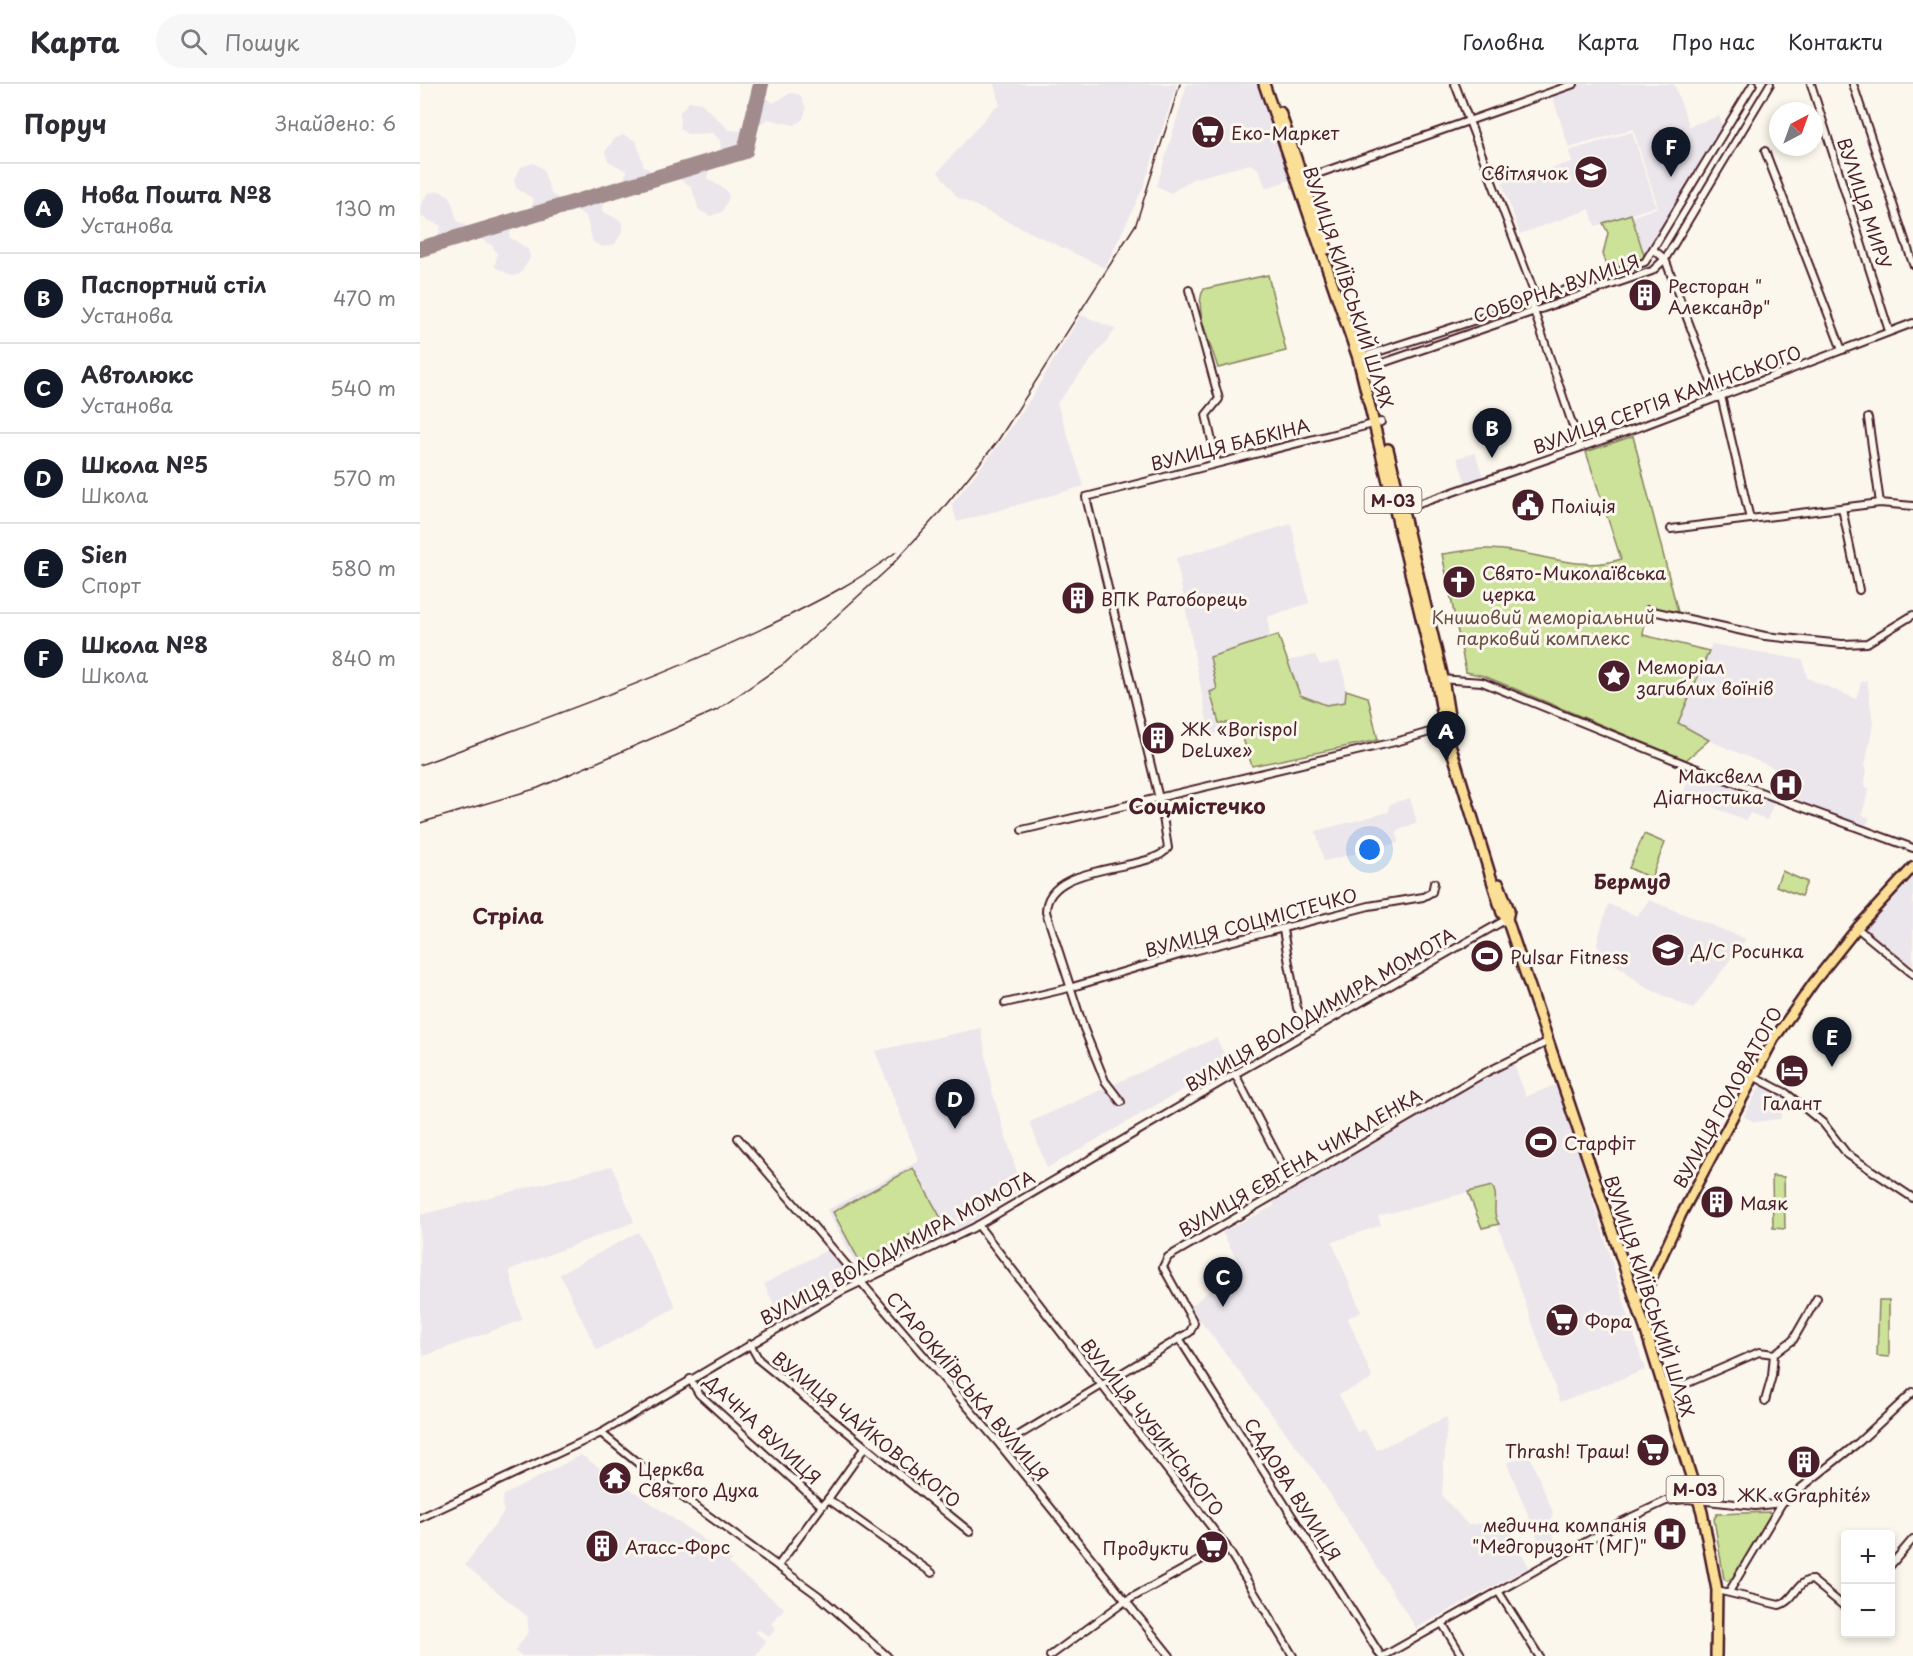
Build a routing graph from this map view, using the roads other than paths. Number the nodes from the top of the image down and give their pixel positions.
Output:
1 (1264, 84) edge
2 (1270, 84) edge
3 (1455, 84) edge
4 (1574, 84) edge
5 (1753, 84) edge
6 (1770, 84) edge
7 (1811, 84) edge
8 (1853, 84) edge
9 (1467, 121) junction
10 (1766, 151) dead end
11 (1301, 179) junction
12 (1653, 250) junction
13 (1665, 259) junction
14 (1913, 264) edge
15 (1190, 291) dead end
16 (1534, 301) junction
17 (1535, 312) junction
18 (1913, 323) edge
19 (1889, 331) junction
20 (1842, 350) junction
21 (1361, 357) junction
22 (1365, 370) junction
23 (1719, 397) junction
24 (1868, 418) dead end
25 (1378, 422) junction
26 (1580, 447) junction
27 (1217, 462) junction
28 (1880, 503) junction
29 (1913, 506) edge
30 (1842, 508) junction
31 (1399, 511) junction
32 (1750, 519) junction
33 (1671, 529) dead end
34 (1859, 590) dead end
35 (1648, 610) dead end
36 (1913, 615) edge
37 (1439, 679) junction
38 (1448, 727) junction
39 (1158, 797) junction
40 (1022, 830) dead end
41 (1913, 848) edge
42 (1913, 867) edge
43 (1434, 883) dead end
44 (1507, 919) junction
45 (1857, 928) junction
46 (1283, 930) junction
47 (1913, 974) edge
48 (1069, 988) junction
49 (1005, 1003) dead end
50 (1312, 1030) junction
51 (1549, 1041) junction
52 (1235, 1074) junction
53 (1755, 1077) junction
54 (1121, 1102) dead end
55 (738, 1138) dead end
56 (1292, 1184) junction
57 (1913, 1198) edge
58 (978, 1225) junction
59 (862, 1282) junction
60 (1634, 1298) junction
61 (1817, 1298) dead end
62 (1179, 1338) junction
63 (750, 1344) junction
64 (1774, 1354) junction
65 (690, 1379) junction
66 (1102, 1385) junction
67 (1913, 1392) edge
68 (1665, 1393) junction
69 (1766, 1401) dead end
70 (601, 1433) junction
71 (1001, 1446) junction
72 (865, 1447) junction
73 (828, 1499) junction
74 (1699, 1500) junction
75 (1782, 1503) junction
76 (822, 1506) junction
77 (420, 1518) edge
78 (970, 1532) dead end
79 (1913, 1539) edge
80 (1226, 1546) junction
81 (1895, 1560) edge
82 (778, 1566) junction
83 (932, 1573) dead end
84 (1718, 1590) junction
85 (1498, 1591) junction
86 (1729, 1592) junction
87 (1124, 1602) junction
88 (1841, 1605) edge
89 (1442, 1623) junction
90 (887, 1656) edge
91 (1050, 1656) edge
92 (1170, 1656) edge
93 (1293, 1656) edge
94 (1383, 1656) edge
95 (1462, 1656) edge
96 (1539, 1656) edge
97 (1716, 1656) edge

1 - 11 highway, ВУЛИЦЯ КИЇВСЬКИЙ ШЛЯХ / М-03
2 - 11 highway, ВУЛИЦЯ КИЇВСЬКИЙ ШЛЯХ / М-03
3 - 9 street
4 - 9 street
5 - 12 street, СОБОРНА ВУЛИЦЯ
6 - 13 street, СОБОРНА ВУЛИЦЯ
7 - 19 street, ВУЛИЦЯ МИРУ
8 - 14 street
9 - 11 street
9 - 16 street
10 - 20 street
11 - 21 highway, ВУЛИЦЯ КИЇВСЬКИЙ ШЛЯХ / М-03
12 - 13 street
12 - 16 street, СОБОРНА ВУЛИЦЯ
13 - 17 street, СОБОРНА ВУЛИЦЯ
13 - 23 street
15 - 27 street
16 - 17 street
16 - 21 street, СОБОРНА ВУЛИЦЯ
17 - 22 street, СОБОРНА ВУЛИЦЯ
17 - 26 street
18 - 19 street, ВУЛИЦЯ СЕРГІЯ КАМІНСЬКОГО
19 - 20 street, ВУЛИЦЯ СЕРГІЯ КАМІНСЬКОГО
20 - 23 street, ВУЛИЦЯ СЕРГІЯ КАМІНСЬКОГО
21 - 22 highway, ВУЛИЦЯ КИЇВСЬКИЙ ШЛЯХ / М-03
22 - 25 highway, ВУЛИЦЯ КИЇВСЬКИЙ ШЛЯХ / М-03
23 - 26 street, ВУЛИЦЯ СЕРГІЯ КАМІНСЬКОГО
23 - 32 street
24 - 28 street
25 - 27 street, ВУЛИЦЯ БАБКІНА
25 - 31 highway, ВУЛИЦЯ КИЇВСЬКИЙ ШЛЯХ / М-03
26 - 31 street, ВУЛИЦЯ СЕРГІЯ КАМІНСЬКОГО
27 - 39 street, ВУЛИЦЯ БАБКІНА
28 - 29 street
28 - 30 street
30 - 32 street
30 - 34 street
31 - 37 highway, ВУЛИЦЯ КИЇВСЬКИЙ ШЛЯХ / М-03
32 - 33 street
35 - 36 street
37 - 38 highway, ВУЛИЦЯ КИЇВСЬКИЙ ШЛЯХ / М-03
37 - 41 street
38 - 39 street
38 - 44 highway, ВУЛИЦЯ КИЇВСЬКИЙ ШЛЯХ / М-03
39 - 40 street
39 - 48 street
42 - 45 main road, ВУЛИЦЯ ГОЛОВАТОГО
43 - 46 street, ВУЛИЦЯ СОЦМІСТЕЧКО
44 - 50 street, ВУЛИЦЯ ВОЛОДИМИРА МОМОТА
44 - 51 highway, ВУЛИЦЯ КИЇВСЬКИЙ ШЛЯХ / М-03
45 - 47 street
45 - 53 main road, ВУЛИЦЯ ГОЛОВАТОГО
46 - 48 street, ВУЛИЦЯ СОЦМІСТЕЧКО
46 - 50 street
48 - 49 street, ВУЛИЦЯ СОЦМІСТЕЧКО
48 - 54 street
50 - 52 street, ВУЛИЦЯ ВОЛОДИМИРА МОМОТА
51 - 56 street, ВУЛИЦЯ ЄВГЕНА ЧИКАЛЕНКА
51 - 60 highway, ВУЛИЦЯ КИЇВСЬКИЙ ШЛЯХ / М-03
52 - 56 street
52 - 58 street, ВУЛИЦЯ ВОЛОДИМИРА МОМОТА
53 - 57 street
53 - 60 main road, ВУЛИЦЯ ГОЛОВАТОГО
55 - 59 street, СТАРОКИЇВСЬКА ВУЛИЦЯ
56 - 62 street, ВУЛИЦЯ ЄВГЕНА ЧИКАЛЕНКА
58 - 59 street, ВУЛИЦЯ ВОЛОДИМИРА МОМОТА
58 - 66 street, ВУЛИЦЯ ЧУБИНСЬКОГО
59 - 63 street, ВУЛИЦЯ ВОЛОДИМИРА МОМОТА
59 - 71 street, СТАРОКИЇВСЬКА ВУЛИЦЯ
60 - 68 highway, ВУЛИЦЯ КИЇВСЬКИЙ ШЛЯХ / М-03
61 - 64 street
62 - 66 street
62 - 94 street, САДОВА ВУЛИЦЯ
63 - 65 street, ВУЛИЦЯ ВОЛОДИМИРА МОМОТА
63 - 72 street, ВУЛИЦЯ ЧАЙКОВСЬКОГО
64 - 68 street
64 - 69 street
65 - 70 street, ВУЛИЦЯ ВОЛОДИМИРА МОМОТА
65 - 76 street, ДАЧНА ВУЛИЦЯ
66 - 71 street
66 - 80 street, ВУЛИЦЯ ЧУБИНСЬКОГО
67 - 75 street
68 - 74 highway, ВУЛИЦЯ КИЇВСЬКИЙ ШЛЯХ / М-03
70 - 77 street, ВУЛИЦЯ ВОЛОДИМИРА МОМОТА
70 - 82 street
71 - 87 street, СТАРОКИЇВСЬКА ВУЛИЦЯ
72 - 73 street
72 - 78 street, ВУЛИЦЯ ЧАЙКОВСЬКОГО
73 - 76 street, ДАЧНА ВУЛИЦЯ
73 - 83 street, ДАЧНА ВУЛИЦЯ
74 - 75 street
74 - 84 highway, ВУЛИЦЯ КИЇВСЬКИЙ ШЛЯХ / М-03
74 - 85 street
75 - 86 street
76 - 82 street
79 - 81 street
80 - 87 street
80 - 93 street, ВУЛИЦЯ ЧУБИНСЬКОГО
82 - 90 street
84 - 86 street
84 - 97 highway, ВУЛИЦЯ КИЇВСЬКИЙ ШЛЯХ / М-03
85 - 89 street
85 - 96 street
86 - 88 street
87 - 91 street
87 - 92 street, СТАРОКИЇВСЬКА ВУЛИЦЯ
89 - 94 street
89 - 95 street

